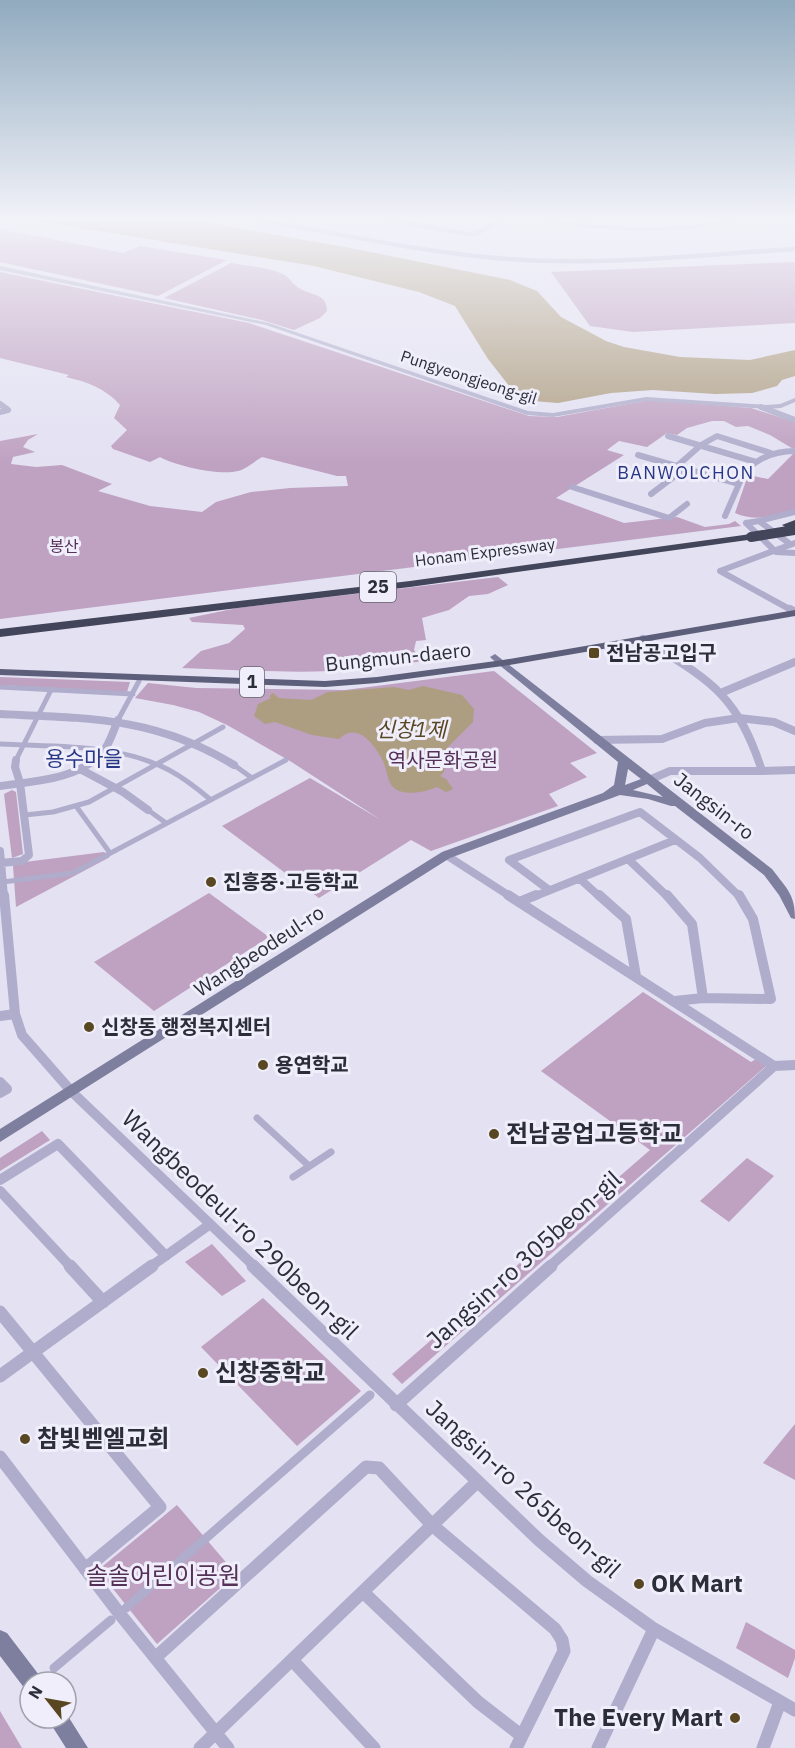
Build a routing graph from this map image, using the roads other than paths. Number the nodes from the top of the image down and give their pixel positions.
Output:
1 (160, 302) edge
2 (795, 400) edge
3 (0, 404) edge
4 (761, 407) junction
5 (0, 412) edge
6 (795, 420) edge
7 (668, 436) dead end
8 (701, 445) junction
9 (795, 451) edge
10 (771, 453) junction
11 (638, 455) dead end
12 (756, 462) junction
13 (676, 466) junction
14 (684, 469) junction
15 (739, 484) junction
16 (572, 487) dead end
17 (651, 494) dead end
18 (687, 504) dead end
19 (795, 513) edge
20 (725, 516) dead end
21 (759, 520) junction
22 (793, 527) edge
23 (748, 531) junction
24 (793, 544) edge
25 (776, 552) junction
26 (795, 553) edge
27 (793, 610) edge
28 (0, 627) edge
29 (0, 633) edge
30 (642, 639) junction
31 (499, 660) junction
32 (795, 662) edge
33 (0, 665) edge
34 (0, 672) edge
35 (139, 681) dead end
36 (0, 687) edge
37 (51, 690) junction
38 (723, 692) junction
39 (133, 694) junction
40 (0, 714) edge
41 (38, 716) junction
42 (118, 720) junction
43 (745, 720) junction
44 (223, 727) dead end
45 (795, 731) edge
46 (597, 740) junction
47 (196, 742) junction
48 (0, 744) edge
49 (23, 746) junction
50 (105, 748) junction
51 (16, 760) joint
52 (286, 760) dead end
53 (624, 761) junction
54 (158, 765) junction
55 (234, 765) joint
56 (80, 769) junction
57 (795, 770) edge
58 (762, 771) junction
59 (252, 778) junction
60 (649, 780) junction
61 (20, 783) junction
62 (0, 786) edge
63 (116, 788) junction
64 (619, 791) junction
65 (605, 796) junction
66 (211, 800) junction
67 (76, 806) junction
68 (684, 807) junction
69 (148, 810) joint
70 (25, 815) junction
71 (166, 823) junction
72 (675, 840) junction
73 (0, 851) edge
74 (110, 853) junction
75 (446, 855) junction
76 (628, 859) junction
77 (1, 863) edge
78 (580, 879) junction
79 (549, 890) junction
80 (2, 893) edge
81 (519, 902) junction
82 (795, 915) edge
83 (636, 976) junction
84 (703, 998) junction
85 (675, 1001) junction
86 (15, 1014) junction
87 (0, 1016) edge
88 (795, 1065) edge
89 (774, 1066) junction
90 (0, 1082) edge
91 (72, 1092) junction
92 (0, 1094) edge
93 (257, 1118) dead end
94 (0, 1136) edge
95 (330, 1152) dead end
96 (309, 1166) junction
97 (293, 1177) dead end
98 (0, 1180) edge
99 (0, 1191) edge
100 (209, 1225) junction
101 (166, 1256) junction
102 (103, 1302) junction
103 (0, 1312) edge
104 (34, 1351) junction
105 (0, 1376) edge
106 (375, 1392) junction
107 (396, 1405) junction
108 (0, 1457) edge
109 (477, 1482) junction
110 (432, 1525) junction
111 (85, 1569) junction
112 (363, 1592) junction
113 (126, 1608) dead end
114 (111, 1620) dead end
115 (654, 1629) junction
116 (0, 1640) edge
117 (154, 1658) junction
118 (292, 1660) junction
119 (54, 1668) dead end
120 (23, 1670) edge
121 (780, 1702) junction
122 (795, 1710) edge
123 (65, 1730) edge
124 (216, 1733) junction
125 (519, 1742) edge
126 (78, 1748) edge
127 (200, 1748) edge
128 (228, 1748) edge
129 (374, 1748) edge
130 (598, 1748) edge
131 (763, 1748) edge

1 - 4 street, Pungyeongjeong-gil
2 - 4 street, Pungyeongjeong-gil
3 - 5 street
4 - 6 street, Pungyeongjeong-gil
7 - 8 street
8 - 10 street
8 - 12 street
8 - 13 street
9 - 10 street
10 - 12 street
11 - 13 street
12 - 15 street
13 - 14 street
14 - 15 street
14 - 17 street
15 - 20 street
16 - 18 street
19 - 21 street
21 - 23 street
21 - 24 street
22 - 23 highway, Honam Expressway / 25, bridge
23 - 25 street
23 - 28 highway, Honam Expressway / 25
23 - 29 highway, Honam Expressway / 25
24 - 25 street
25 - 26 street
25 - 27 street
27 - 30 main road, Bungmun-daero / 1
27 - 31 main road, Bungmun-daero / 1
30 - 31 main road, Bungmun-daero / 1
30 - 38 street
31 - 33 main road, Bungmun-daero / 1
31 - 34 main road, Bungmun-daero / 1
31 - 46 main road, Jangsin-ro
32 - 38 street
35 - 39 street
36 - 37 street
37 - 39 street
37 - 41 street
38 - 43 street
39 - 42 street
40 - 41 street
41 - 42 street
41 - 49 street
42 - 47 street
42 - 50 street
43 - 45 street
43 - 46 street
43 - 58 street
44 - 47 street
46 - 53 main road, Jangsin-ro
47 - 54 street
47 - 55 street
48 - 49 street
49 - 50 street
49 - 51 street
50 - 54 street
50 - 56 street
51 - 61 street
52 - 59 street
53 - 60 main road, Jangsin-ro
53 - 65 main road
54 - 63 street
54 - 66 street
55 - 59 street
56 - 61 street
56 - 63 street
57 - 58 street
58 - 60 street
59 - 66 street
60 - 64 main road, Wangbeodeul-ro
60 - 68 main road, Jangsin-ro
61 - 62 street
61 - 70 street
63 - 67 street
63 - 69 street
64 - 65 main road, Wangbeodeul-ro
64 - 68 main road
65 - 75 main road, Wangbeodeul-ro
66 - 71 street
67 - 70 street
67 - 74 street
68 - 82 main road, Jangsin-ro
69 - 71 street
70 - 77 street
71 - 74 street
72 - 76 street
72 - 79 street
72 - 84 street
73 - 77 street, Wangbeodeul-ro 290beon-gil
74 - 80 street
75 - 81 street
75 - 91 main road, Wangbeodeul-ro
76 - 78 street
76 - 84 street
77 - 80 street, Wangbeodeul-ro 290beon-gil
78 - 79 street
78 - 83 street
79 - 81 street
80 - 86 street, Wangbeodeul-ro 290beon-gil
81 - 83 street
83 - 85 street
84 - 85 street
85 - 89 street
86 - 87 street
86 - 91 street, Wangbeodeul-ro 290beon-gil
88 - 89 street
89 - 107 street, Jangsin-ro 305beon-gil
90 - 92 street
91 - 94 main road, Wangbeodeul-ro
91 - 100 street, Wangbeodeul-ro 290beon-gil
93 - 96 street
95 - 96 street
96 - 97 street
98 - 101 street
99 - 102 street
100 - 101 street
100 - 106 street, Wangbeodeul-ro 290beon-gil
101 - 102 street
102 - 104 street
103 - 104 street
104 - 105 street
104 - 111 street
106 - 107 street, Jangsin-ro 265beon-gil
106 - 113 street
107 - 109 street, Jangsin-ro 265beon-gil
108 - 111 street
109 - 110 street
109 - 115 street, Jangsin-ro 265beon-gil
110 - 112 street
110 - 117 street
110 - 125 street
111 - 117 street
112 - 118 street
112 - 125 street
114 - 119 street
115 - 121 street, Jangsin-ro 265beon-gil
115 - 130 street
116 - 120 main road
117 - 124 street
118 - 124 street
118 - 129 street
121 - 122 street, Jangsin-ro 265beon-gil
121 - 131 street
123 - 126 main road
124 - 127 street
124 - 128 street

